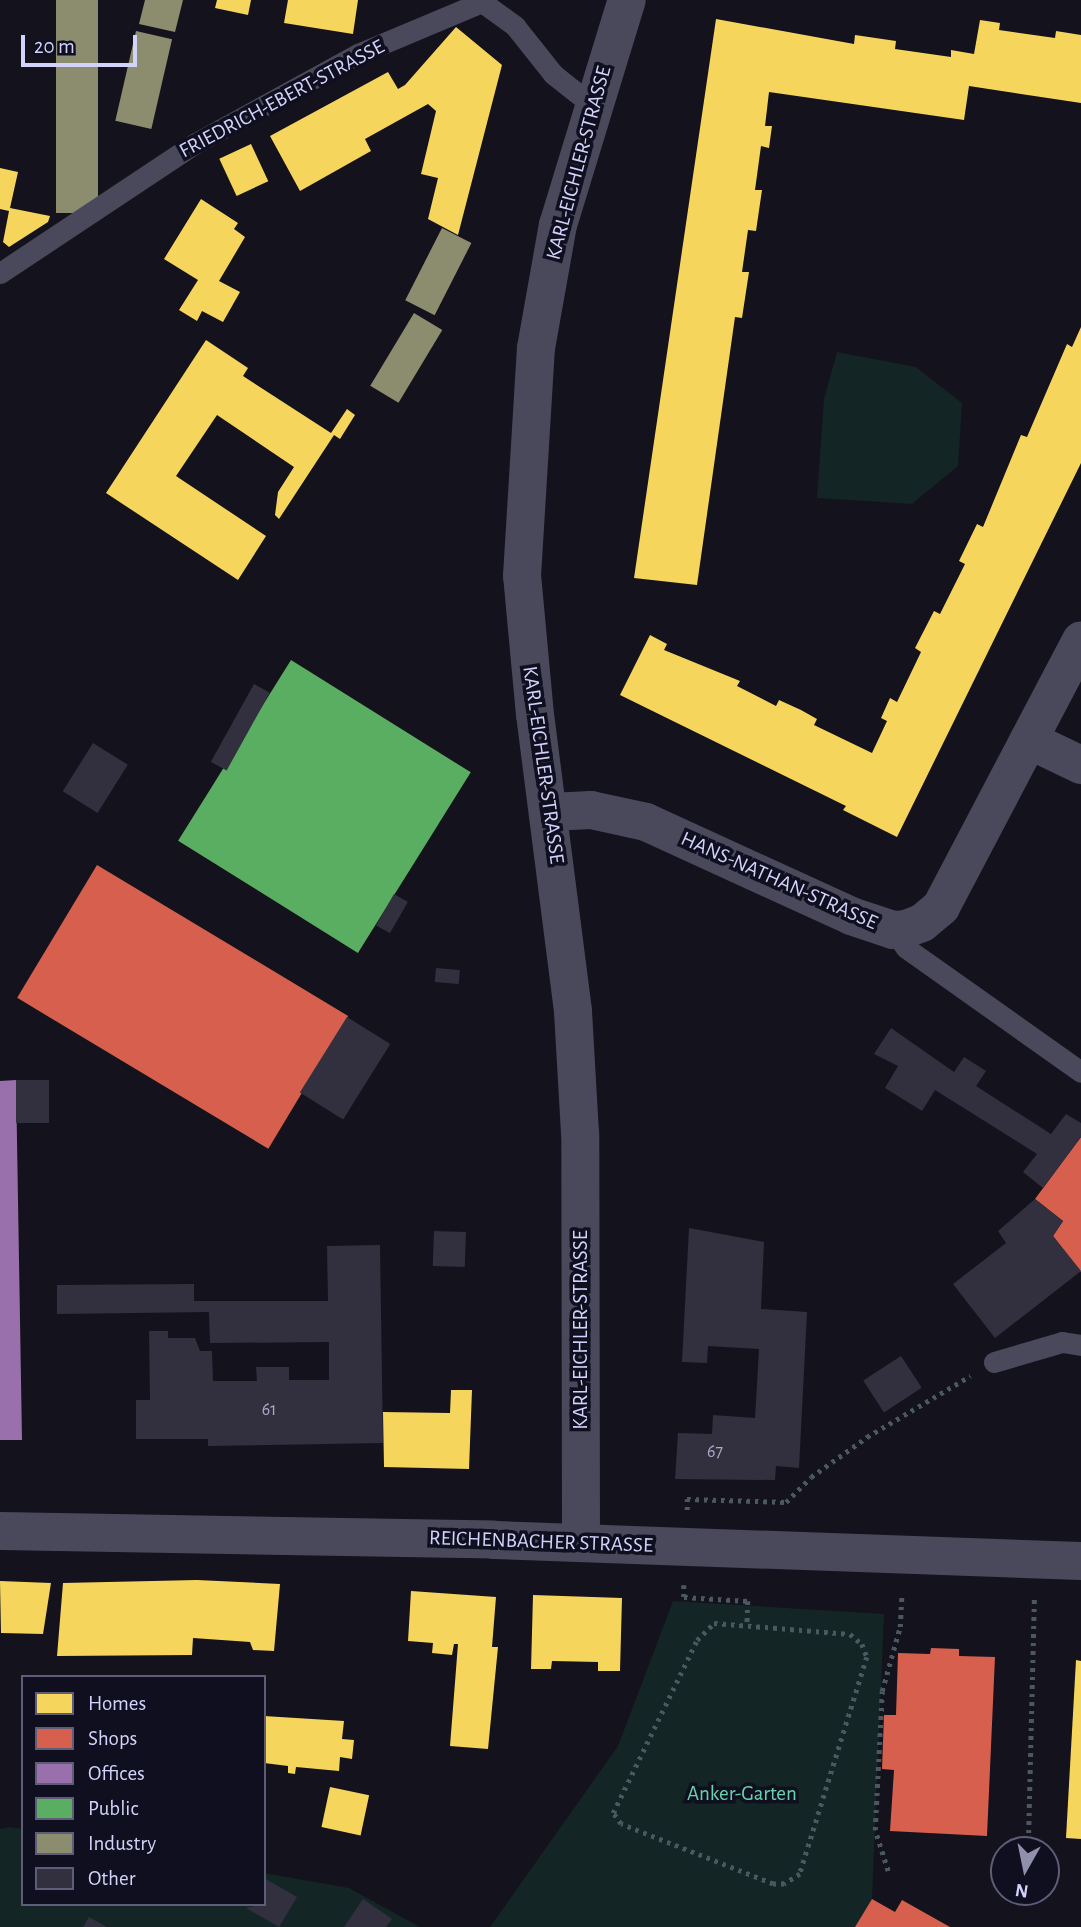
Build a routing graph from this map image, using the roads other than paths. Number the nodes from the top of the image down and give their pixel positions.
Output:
1 (626, 0) edge
2 (592, 105) junction
3 (0, 273) edge
4 (1081, 640) edge
5 (1029, 740) junction
6 (1081, 765) edge
7 (550, 812) junction
8 (892, 930) junction
9 (1081, 1072) edge
10 (1081, 1345) edge
11 (994, 1362) road end
12 (0, 1531) edge
13 (580, 1543) junction
14 (1081, 1561) edge

1 - 2 street, KARL-EICHLER-STRASSE
2 - 3 lane, FRIEDRICH-EBERT-STRASSE
2 - 7 street, KARL-EICHLER-STRASSE
4 - 5 street, HANS-NATHAN-STRASSE
5 - 6 street
5 - 8 street, HANS-NATHAN-STRASSE
7 - 8 street, HANS-NATHAN-STRASSE
7 - 13 street, KARL-EICHLER-STRASSE
8 - 9 lane
10 - 11 lane
12 - 13 street, REICHENBACHER STRASSE
13 - 14 street, REICHENBACHER STRASSE

